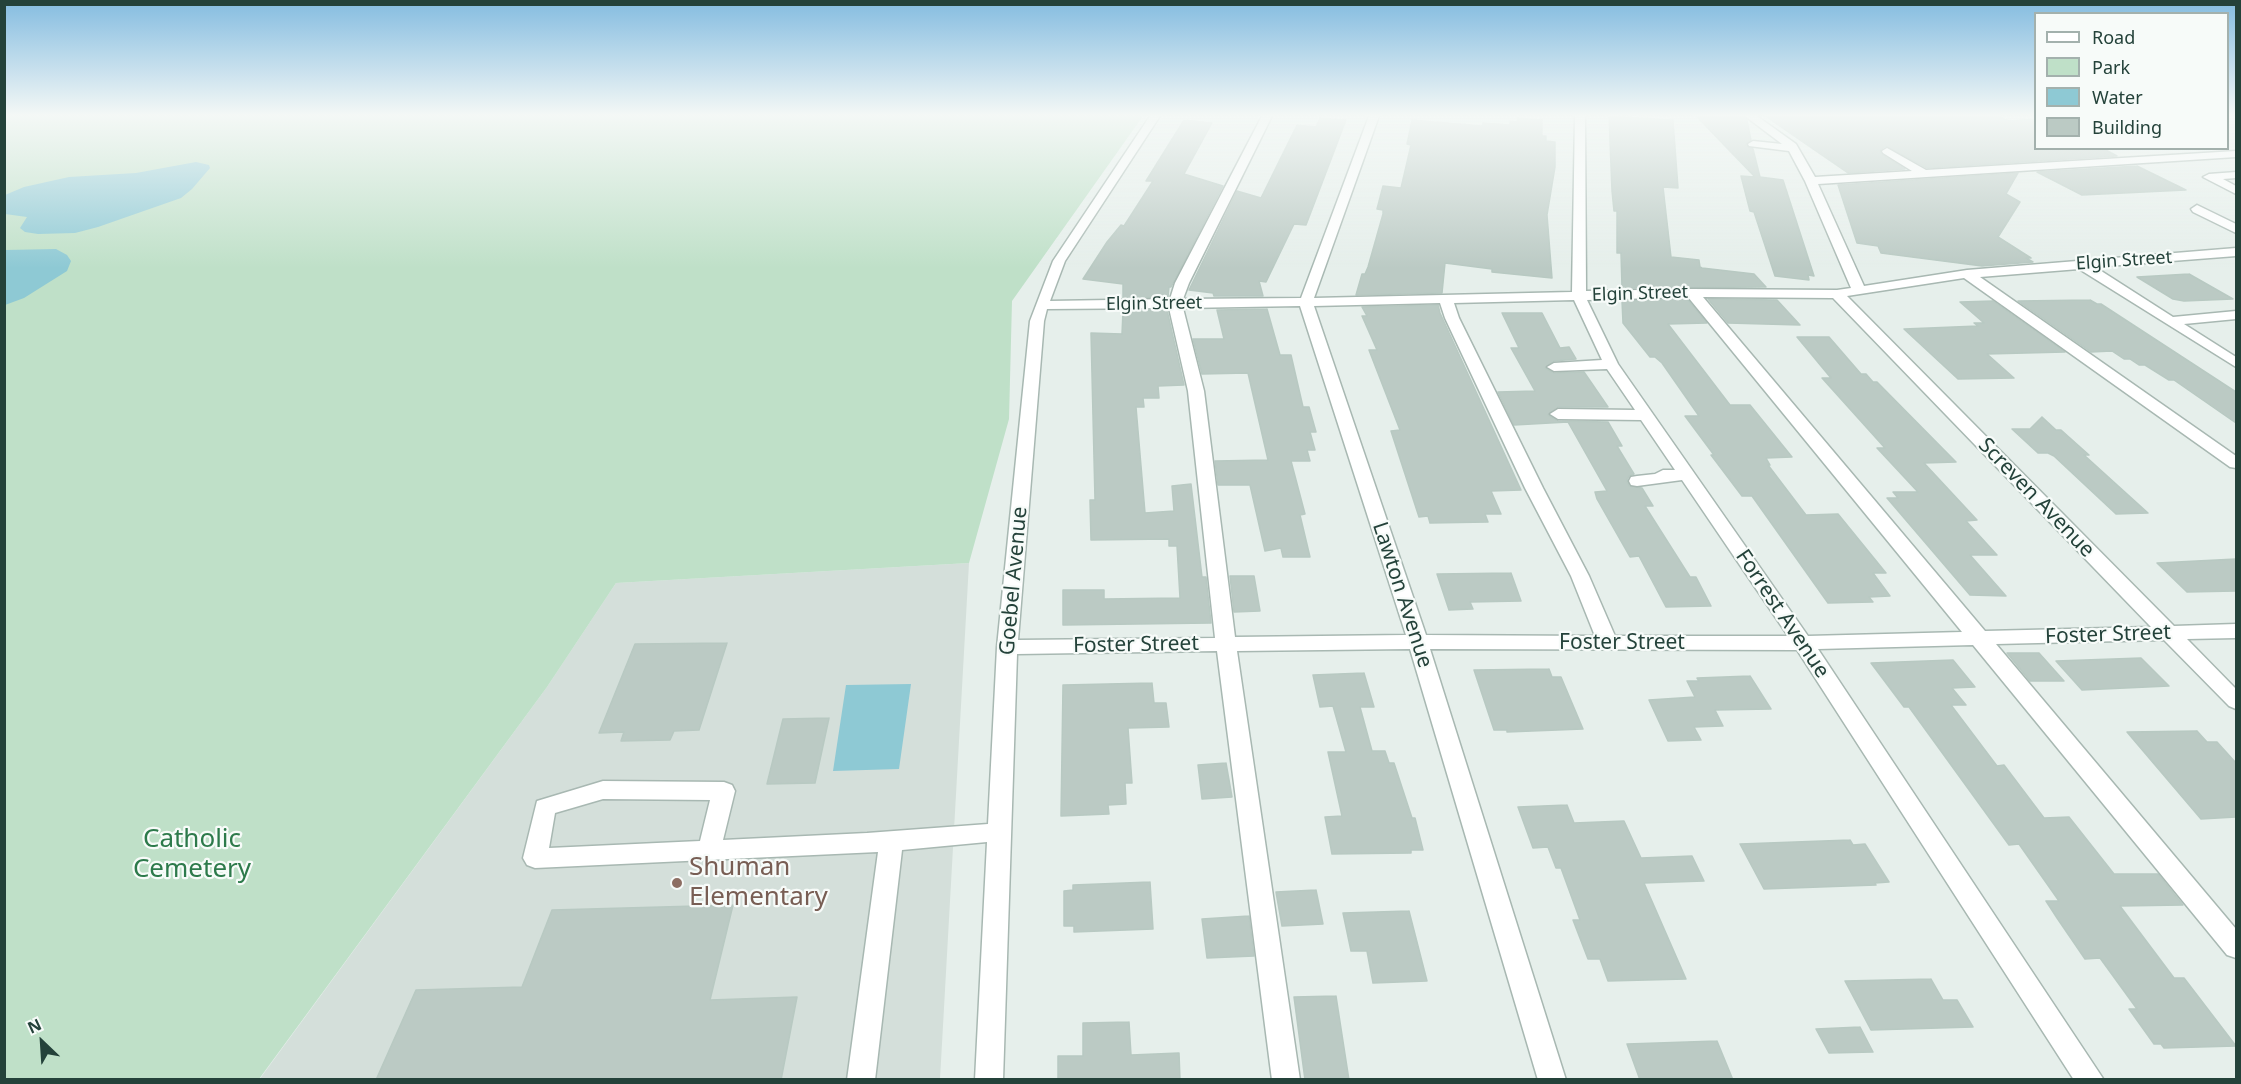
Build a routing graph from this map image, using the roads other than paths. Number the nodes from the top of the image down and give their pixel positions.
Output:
1 (1122, 167) edge
2 (1241, 167) edge
3 (1356, 167) edge
4 (1580, 167) edge
5 (1803, 167) edge
6 (1912, 167) edge
7 (2040, 167) edge
8 (1924, 174) junction
9 (2236, 175) edge
10 (1811, 181) junction
11 (2236, 190) edge
12 (2197, 209) dead end
13 (2236, 229) edge
14 (2236, 252) edge
15 (2081, 264) junction
16 (1967, 274) junction
17 (1860, 292) junction
18 (1692, 293) junction
19 (1837, 294) junction
20 (1579, 296) junction
21 (1446, 299) junction
22 (1306, 302) junction
23 (1175, 304) junction
24 (1041, 305) junction
25 (2236, 315) edge
26 (2170, 321) junction
27 (2236, 363) edge
28 (1611, 364) junction
29 (1554, 367) dead end
30 (1558, 414) dead end
31 (1646, 415) junction
32 (2236, 463) edge
33 (1687, 475) junction
34 (1637, 481) dead end
35 (2236, 631) edge
36 (2168, 633) junction
37 (1980, 638) junction
38 (1418, 642) junction
39 (1608, 643) junction
40 (1803, 643) junction
41 (1226, 644) junction
42 (1007, 647) junction
43 (2236, 701) edge
44 (1000, 832) junction
45 (891, 841) junction
46 (709, 850) junction
47 (2236, 947) edge
48 (861, 1080) edge
49 (989, 1080) edge
50 (1286, 1080) edge
51 (1551, 1080) edge
52 (2090, 1080) edge

1 - 24 street, Goebel Avenue
2 - 23 street
3 - 22 street
4 - 20 street, Forrest Avenue
5 - 10 street
6 - 8 street
7 - 8 street
8 - 10 street
9 - 11 street
10 - 17 street
12 - 13 street
14 - 15 street, Elgin Street
15 - 16 street, Elgin Street
15 - 26 street
16 - 17 street, Elgin Street
16 - 32 street
17 - 19 street, Elgin Street
18 - 19 street, Elgin Street
18 - 20 street, Elgin Street
18 - 37 street
19 - 36 street, Screven Avenue
20 - 21 street, Elgin Street
20 - 28 street, Forrest Avenue
21 - 22 street, Elgin Street
21 - 39 street
22 - 23 street, Elgin Street
22 - 38 street, Lawton Avenue
23 - 24 street, Elgin Street
23 - 41 street
24 - 42 street, Goebel Avenue
25 - 26 street
26 - 27 street
28 - 29 street
28 - 31 street, Forrest Avenue
30 - 31 street
31 - 33 street, Forrest Avenue
33 - 34 street
33 - 40 street, Forrest Avenue
35 - 36 street, Foster Street
36 - 37 street, Foster Street
36 - 43 street, Screven Avenue
37 - 40 street, Foster Street
37 - 47 street
38 - 39 street, Foster Street
38 - 41 street, Foster Street
38 - 51 street, Lawton Avenue
39 - 40 street, Foster Street
40 - 52 street, Forrest Avenue
41 - 42 street, Foster Street
41 - 50 street
42 - 44 street, Goebel Avenue
44 - 45 street
44 - 49 street, Goebel Avenue
45 - 46 street
45 - 48 street
46 - 46 street

